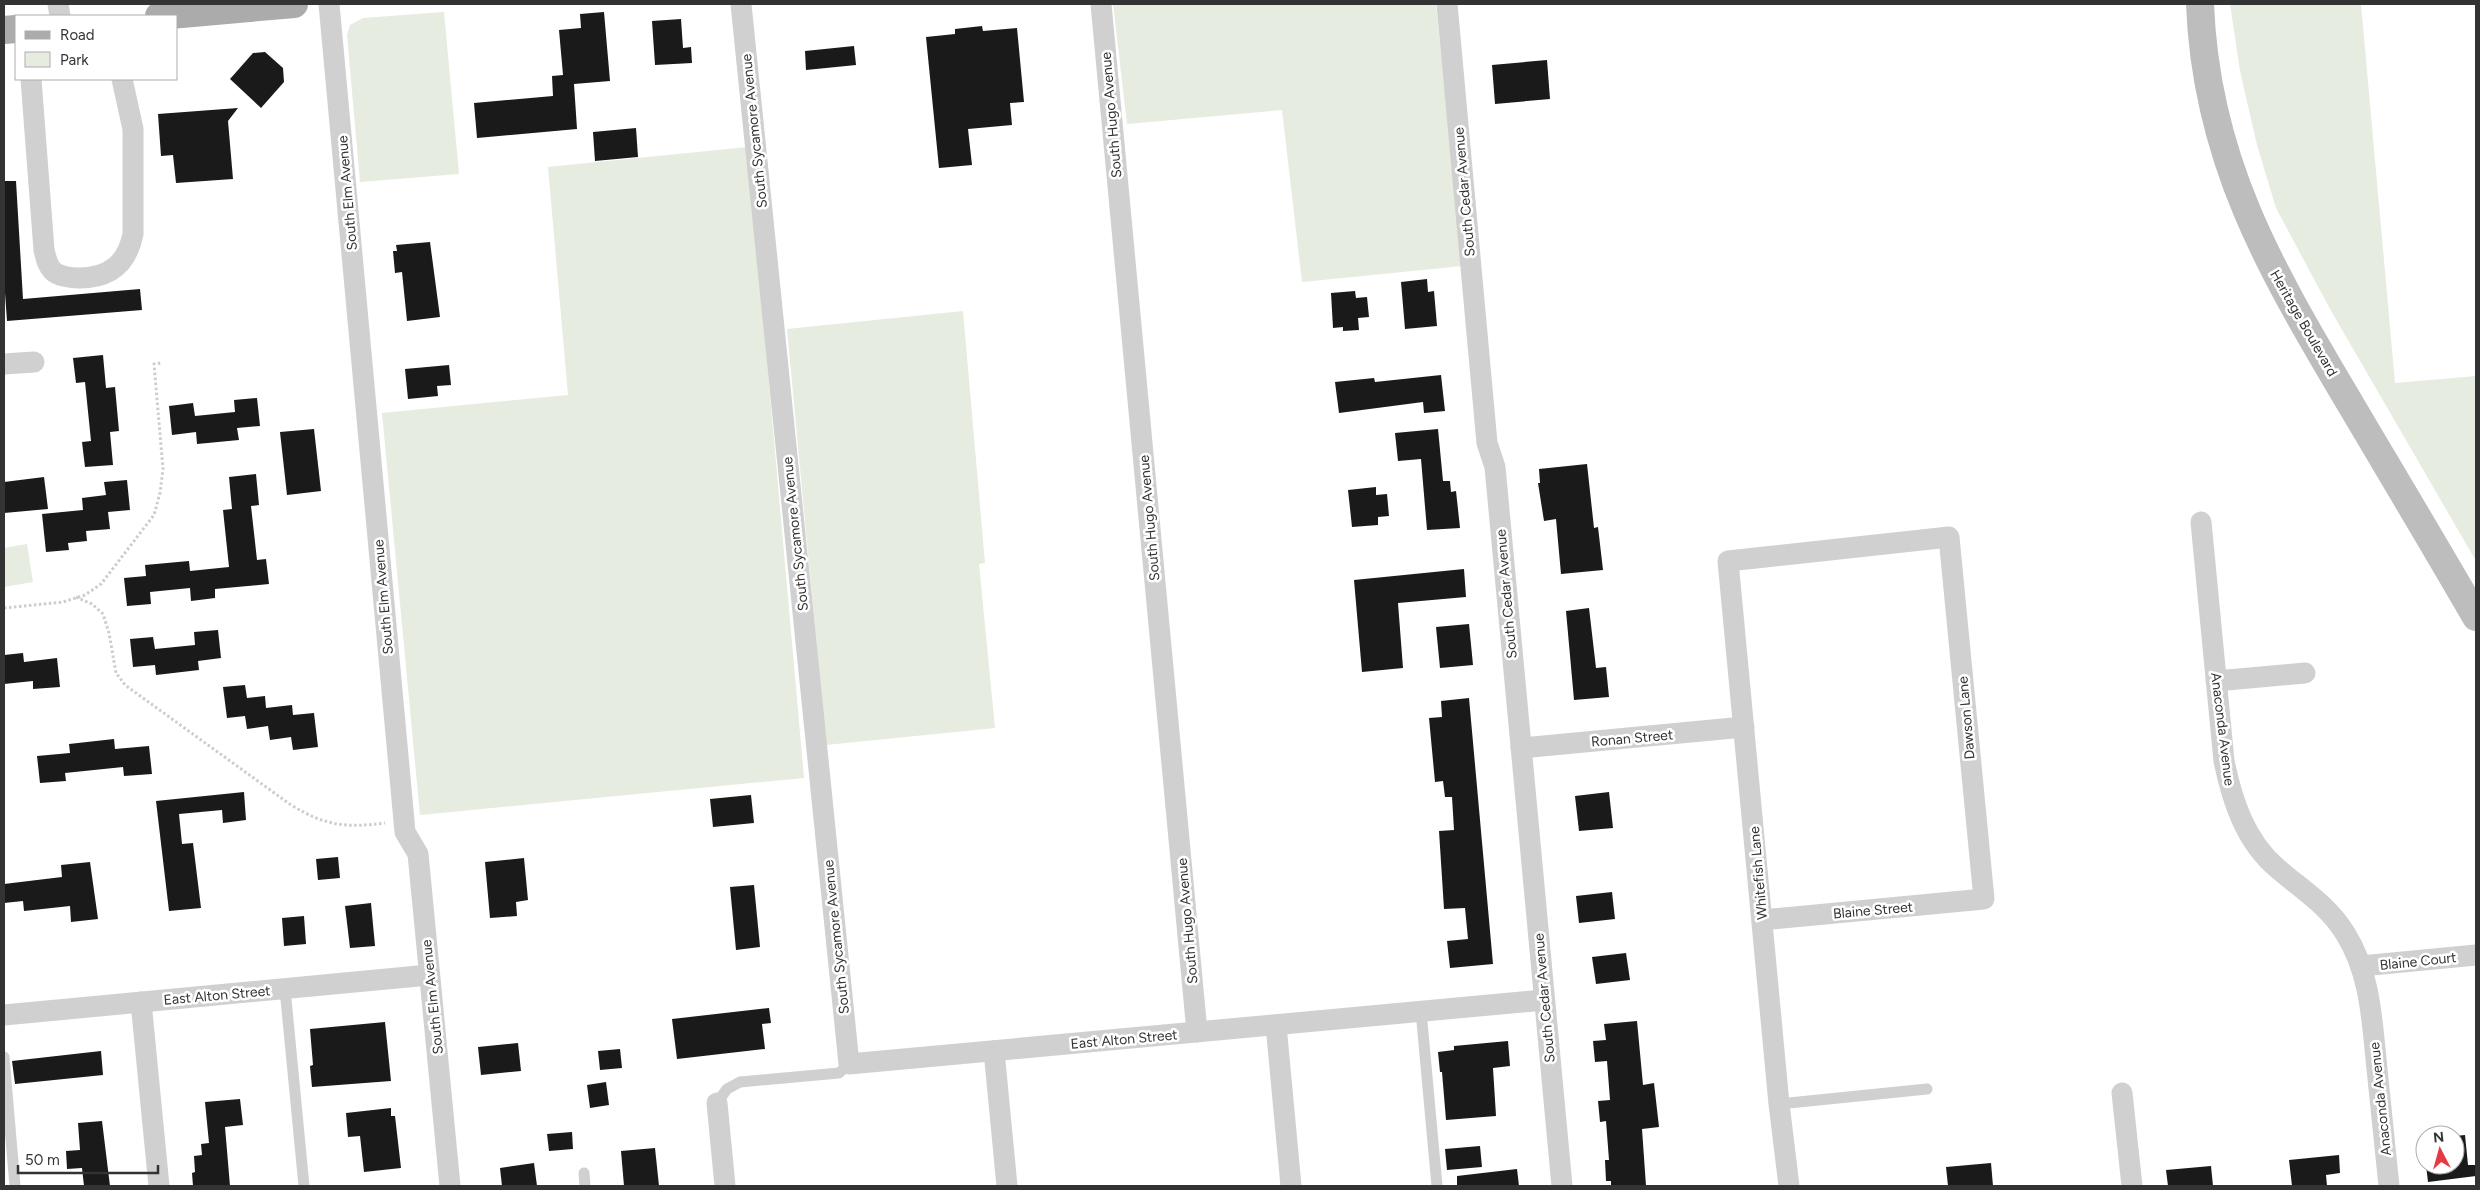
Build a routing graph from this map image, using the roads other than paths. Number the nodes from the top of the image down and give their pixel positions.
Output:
1 (294, 4) edge
2 (329, 4) edge
3 (741, 4) edge
4 (1101, 4) edge
5 (1447, 4) edge
6 (2200, 4) edge
7 (192, 8) edge
8 (163, 15) edge
9 (31, 80) edge
10 (122, 80) edge
11 (34, 362) dead end
12 (4, 364) edge
13 (2202, 522) dead end
14 (1949, 537) joint
15 (2476, 616) edge
16 (2305, 673) dead end
17 (2216, 681) junction
18 (1744, 727) junction
19 (1521, 748) junction
20 (1984, 899) joint
21 (1762, 920) junction
22 (2476, 955) edge
23 (2361, 966) junction
24 (430, 975) junction
25 (285, 989) junction
26 (1544, 1000) junction
27 (141, 1002) junction
28 (1421, 1011) junction
29 (4, 1015) edge
30 (1276, 1025) junction
31 (1197, 1032) junction
32 (994, 1051) junction
33 (4, 1057) edge
34 (849, 1064) junction
35 (1928, 1089) dead end
36 (2122, 1094) dead end
37 (717, 1104) joint
38 (1779, 1104) junction
39 (584, 1173) dead end
40 (15, 1186) edge
41 (159, 1186) edge
42 (304, 1186) edge
43 (450, 1186) edge
44 (585, 1186) edge
45 (725, 1186) edge
46 (1007, 1186) edge
47 (1291, 1186) edge
48 (1437, 1186) edge
49 (1562, 1186) edge
50 (1789, 1186) edge
51 (2132, 1186) edge
52 (2389, 1186) edge

1 - 7 main road
2 - 24 street, South Elm Avenue
3 - 34 street, South Sycamore Avenue
4 - 31 street, South Hugo Avenue
5 - 19 street, South Cedar Avenue
6 - 15 main road, Heritage Boulevard
7 - 8 main road
9 - 10 street
11 - 12 street
13 - 17 street, Anaconda Avenue
14 - 18 street, Whitefish Lane
14 - 20 street, Dawson Lane
16 - 17 street
17 - 23 street, Anaconda Avenue
18 - 19 street, Ronan Street
18 - 21 street, Whitefish Lane
19 - 26 street, South Cedar Avenue
20 - 21 street, Blaine Street
21 - 38 street, Whitefish Lane
22 - 23 street, Blaine Court
23 - 52 street, Anaconda Avenue
24 - 25 street, East Alton Street
24 - 43 street, South Elm Avenue
25 - 27 street, East Alton Street
25 - 42 lane
26 - 28 street, East Alton Street
26 - 49 street, South Cedar Avenue
27 - 29 street, East Alton Street
27 - 41 street
28 - 30 street, East Alton Street
28 - 48 lane
30 - 31 street, East Alton Street
30 - 47 street
31 - 32 street, East Alton Street
32 - 34 street, East Alton Street
32 - 46 street
33 - 40 lane
34 - 37 lane, East Alton Street
35 - 38 lane
36 - 51 street
37 - 45 street
38 - 50 street, Whitefish Lane
39 - 44 lane

